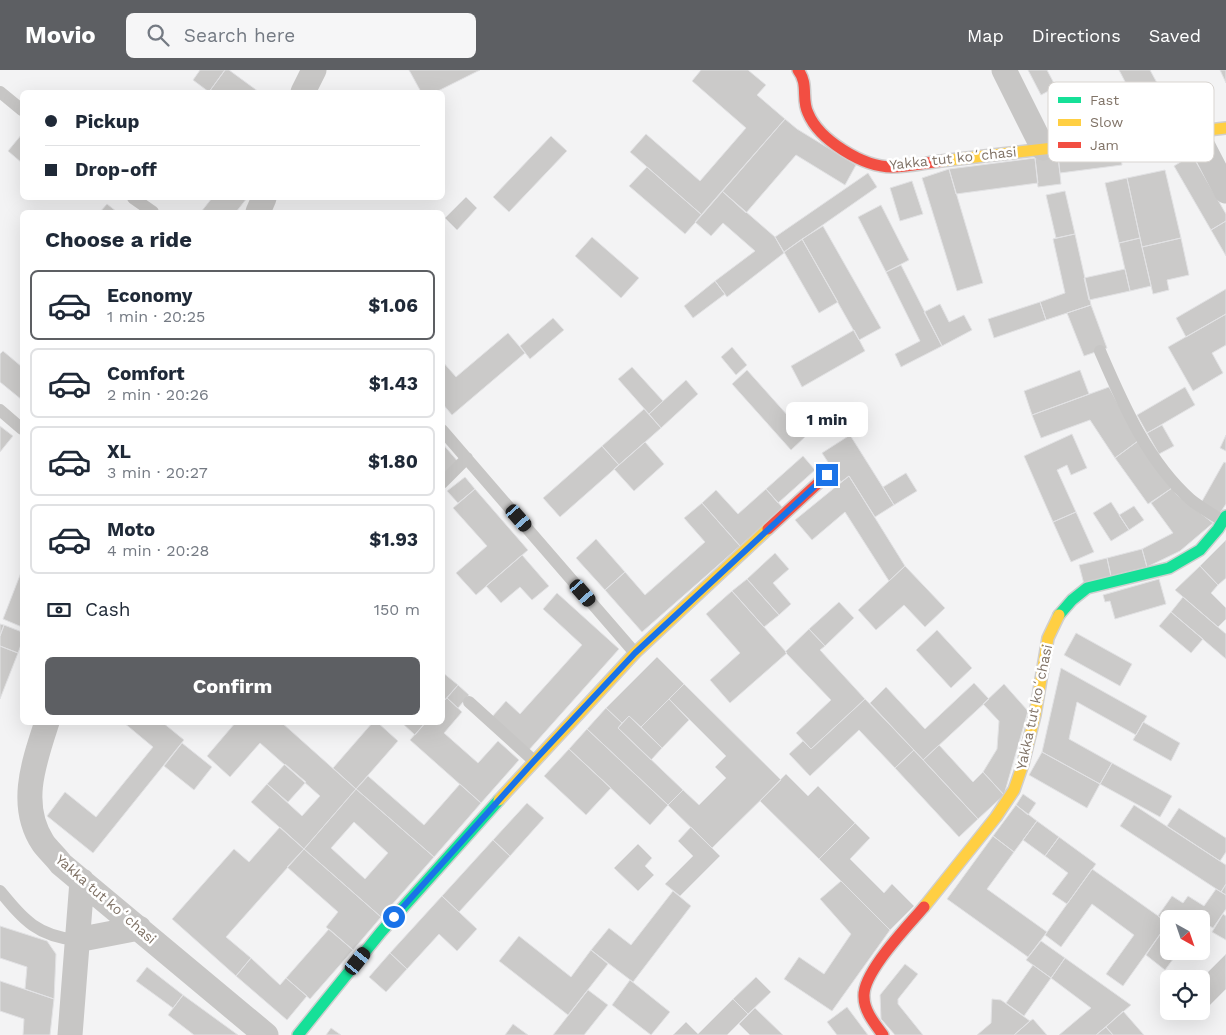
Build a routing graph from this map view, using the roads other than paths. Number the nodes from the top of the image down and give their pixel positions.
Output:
1 (314, 70) edge
2 (798, 70) edge
3 (1004, 70) edge
4 (304, 90) edge
5 (0, 92) edge
6 (20, 108) edge
7 (1048, 147) edge
8 (1043, 148) junction
9 (1211, 162) edge
10 (1226, 191) edge
11 (136, 200) edge
12 (150, 210) edge
13 (1100, 351) dead end
14 (0, 410) edge
15 (20, 426) edge
16 (445, 433) edge
17 (467, 458) junction
18 (827, 475) dead end
19 (445, 480) edge
20 (1224, 519) edge
21 (635, 653) junction
22 (469, 702) dead end
23 (46, 725) edge
24 (534, 761) junction
25 (82, 881) junction
26 (0, 891) edge
27 (139, 928) junction
28 (77, 940) junction
29 (70, 1035) edge
30 (266, 1035) edge
31 (298, 1035) edge
32 (883, 1035) edge

1 - 4 street
2 - 8 street, Yakka tut koʻchasi
3 - 8 street
5 - 6 lane
7 - 8 street, Yakka tut koʻchasi
9 - 10 street
11 - 12 lane
13 - 20 lane
14 - 15 lane
16 - 17 lane
17 - 19 lane
17 - 21 lane
18 - 21 street
20 - 32 street, Yakka tut koʻchasi
21 - 24 street
22 - 24 lane
23 - 25 street, Yakka tut koʻchasi
24 - 31 street
25 - 27 street, Yakka tut koʻchasi
25 - 28 street
26 - 28 lane
27 - 28 street
27 - 30 street, Yakka tut koʻchasi
28 - 29 street

